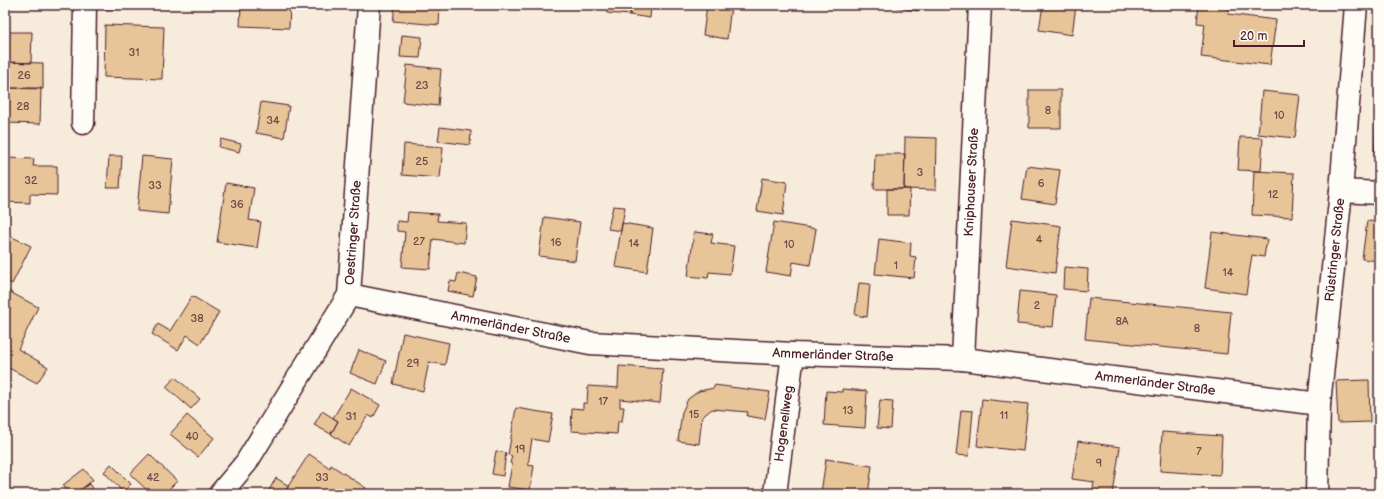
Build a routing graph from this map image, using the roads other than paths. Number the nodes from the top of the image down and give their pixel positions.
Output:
1 (85, 5) edge
2 (370, 5) edge
3 (980, 5) edge
4 (1356, 5) edge
5 (83, 123) dead end
6 (1341, 191) junction
7 (1379, 193) edge
8 (349, 295) junction
9 (793, 354) junction
10 (963, 359) junction
11 (1319, 404) junction
12 (220, 494) edge
13 (775, 494) edge
14 (1317, 494) edge

1 - 5 street
2 - 8 street, Oestringer Straße
3 - 10 street, Kniphauser Straße
4 - 6 street, Rüstringer Straße
6 - 7 street
6 - 11 street, Rüstringer Straße
8 - 9 street, Ammerländer Straße
8 - 12 street, Oestringer Straße
9 - 10 street, Ammerländer Straße
9 - 13 street, Hogenellweg
10 - 11 street, Ammerländer Straße
11 - 14 street, Rüstringer Straße

